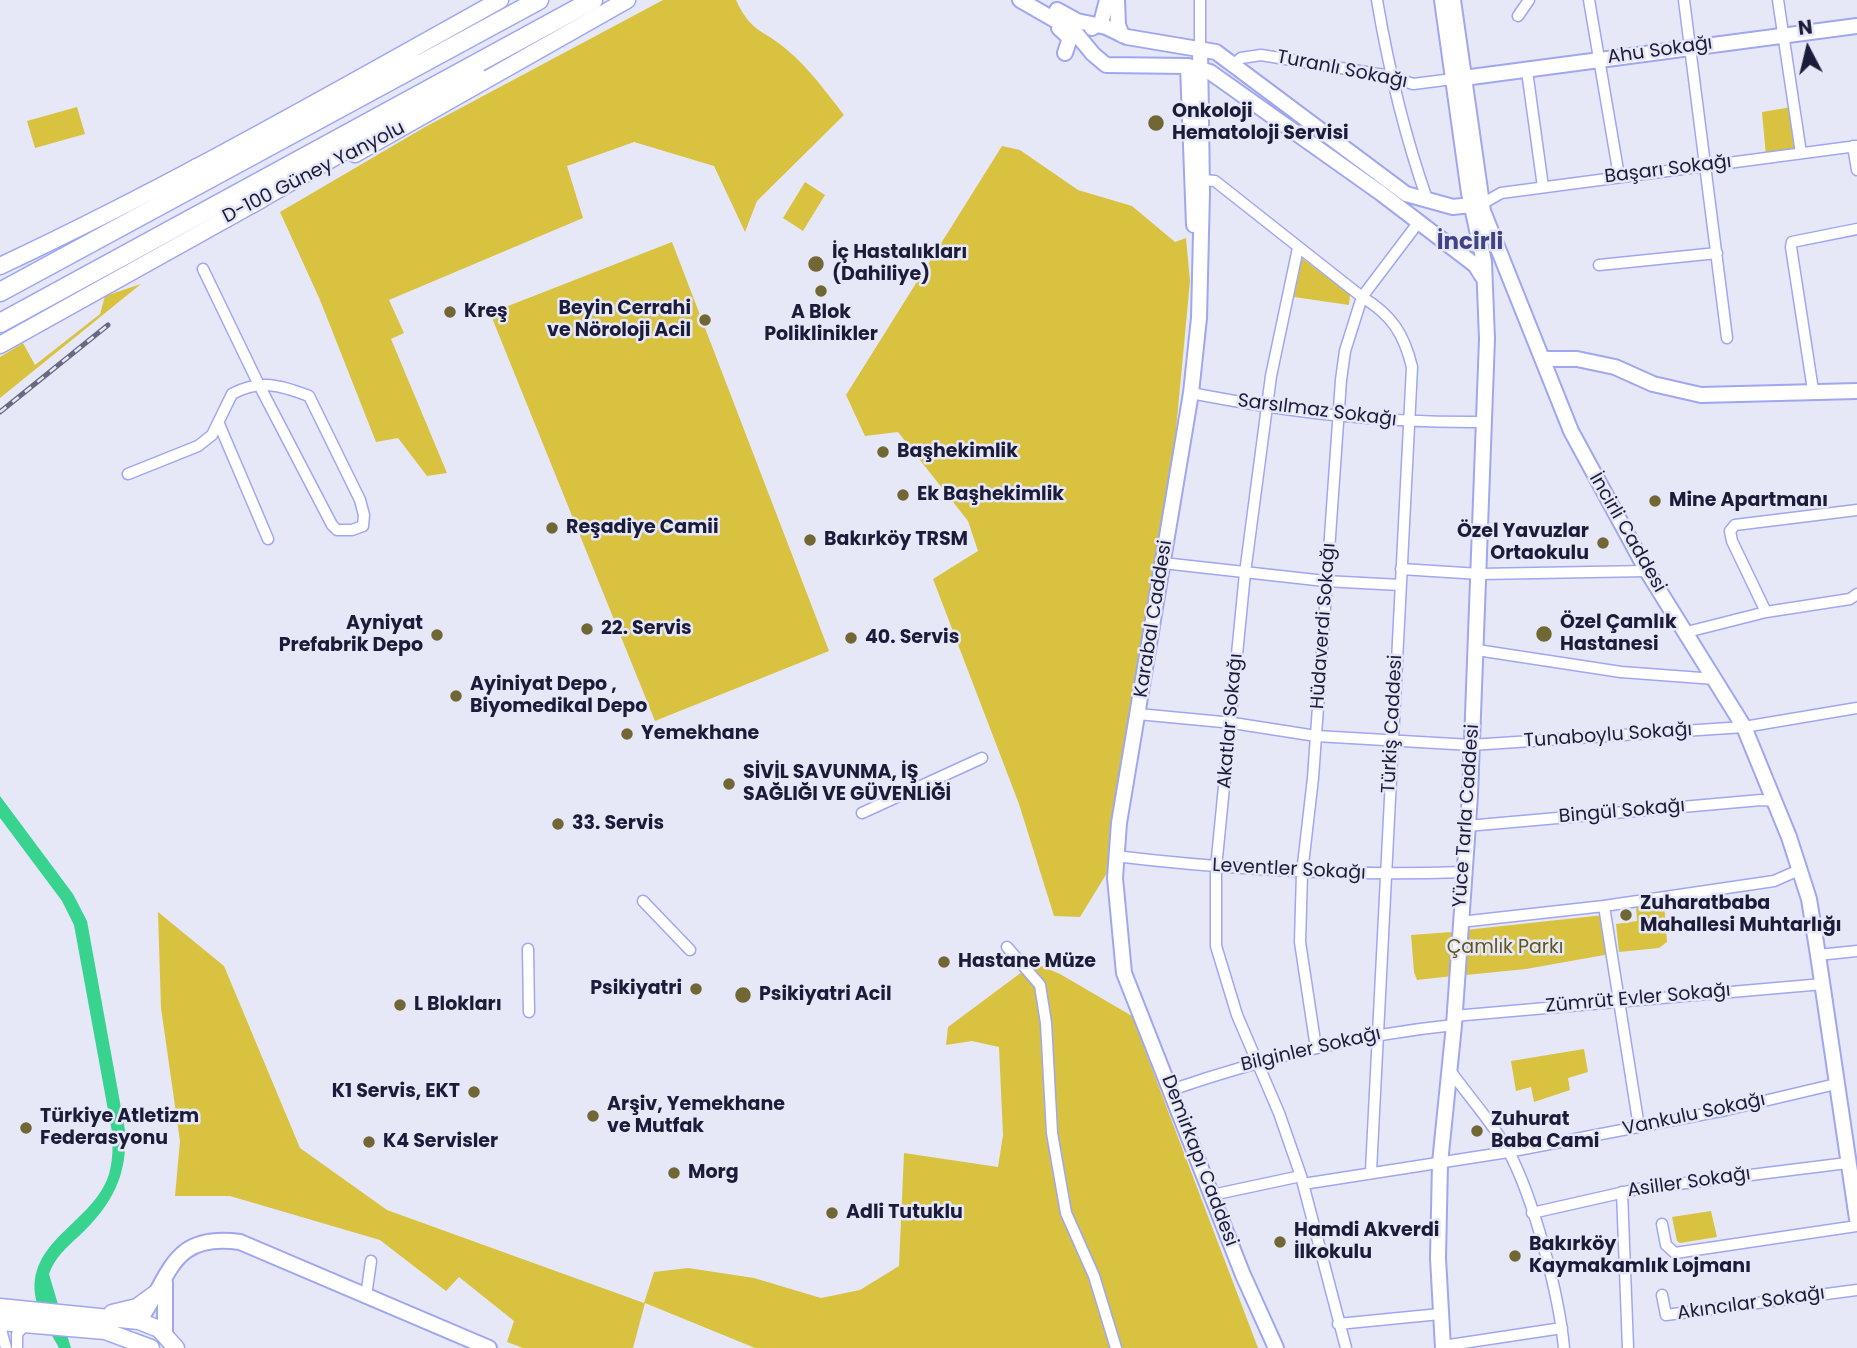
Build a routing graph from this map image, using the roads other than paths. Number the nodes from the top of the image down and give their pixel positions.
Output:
1 (500, 0) edge
2 (517, 0) edge
3 (539, 0) edge
4 (593, 0) edge
5 (627, 0) edge
6 (1020, 0) edge
7 (1107, 0) edge
8 (1117, 0) edge
9 (1200, 0) edge
10 (1377, 0) edge
11 (1442, 0) edge
12 (1453, 0) edge
13 (1529, 0) edge
14 (1589, 0) edge
15 (1684, 0) edge
16 (1778, 0) edge
17 (1037, 4) edge
18 (1518, 16) dead end
19 (1094, 26) junction
20 (1857, 26) edge
21 (1782, 34) junction
22 (1127, 36) junction
23 (1085, 41) junction
24 (506, 46) junction
25 (1690, 47) junction
26 (1200, 48) junction
27 (1065, 53) dead end
28 (1599, 60) junction
29 (1234, 64) junction
30 (1124, 67) junction
31 (1194, 67) junction
32 (1527, 71) junction
33 (374, 73) junction
34 (1390, 76) junction
35 (1458, 79) junction
36 (1855, 146) edge
37 (1801, 152) junction
38 (1706, 165) junction
39 (197, 168) junction
40 (1857, 170) edge
41 (1416, 175) junction
42 (1619, 176) junction
43 (1202, 180) junction
44 (1543, 187) junction
45 (1400, 190) junction
46 (1382, 194) junction
47 (1429, 202) junction
48 (251, 204) junction
49 (1477, 208) junction
50 (1418, 223) junction
51 (1857, 229) edge
52 (1298, 248) junction
53 (1717, 253) junction
54 (1199, 264) junction
55 (0, 265) edge
56 (1599, 265) dead end
57 (203, 269) dead end
58 (1485, 283) junction
59 (5, 290) edge
60 (1362, 297) junction
61 (1522, 310) junction
62 (0, 323) edge
63 (1727, 338) dead end
64 (0, 345) edge
65 (1543, 359) junction
66 (258, 383) junction
67 (1813, 390) junction
68 (1857, 391) edge
69 (1191, 393) junction
70 (1267, 407) junction
71 (1337, 418) junction
72 (1485, 422) junction
73 (1407, 423) junction
74 (219, 424) junction
75 (128, 474) dead end
76 (1857, 510) edge
77 (268, 539) dead end
78 (1163, 563) junction
79 (1401, 569) junction
80 (1647, 571) junction
81 (1245, 573) junction
82 (1480, 574) junction
83 (1325, 580) junction
84 (1400, 585) junction
85 (1857, 594) edge
86 (1766, 612) junction
87 (1686, 632) junction
88 (1476, 650) junction
89 (1715, 679) junction
90 (1857, 708) edge
91 (1138, 713) junction
92 (1233, 723) junction
93 (1744, 727) junction
94 (1316, 736) junction
95 (1391, 741) junction
96 (1471, 745) junction
97 (982, 758) dead end
98 (1776, 801) junction
99 (862, 813) dead end
100 (1467, 826) junction
101 (1115, 856) junction
102 (1216, 868) junction
103 (1799, 870) junction
104 (1464, 872) junction
105 (1302, 873) junction
106 (1387, 874) junction
107 (643, 901) dead end
108 (1604, 906) junction
109 (1460, 922) junction
110 (1007, 947) dead end
111 (528, 949) dead end
112 (690, 950) dead end
113 (1857, 951) edge
114 (1818, 955) junction
115 (1124, 973) joint
116 (1823, 984) junction
117 (1620, 1001) junction
118 (529, 1012) dead end
119 (1454, 1020) junction
120 (1378, 1034) junction
121 (1316, 1048) junction
122 (1256, 1061) junction
123 (1449, 1069) junction
124 (1836, 1084) junction
125 (1171, 1090) junction
126 (1639, 1127) junction
127 (1508, 1152) junction
128 (1440, 1163) junction
129 (1847, 1163) junction
130 (1371, 1171) junction
131 (1302, 1180) junction
132 (1622, 1192) junction
133 (1212, 1195) junction
134 (1532, 1213) junction
135 (1857, 1219) edge
136 (1662, 1224) dead end
137 (1857, 1226) edge
138 (371, 1261) dead end
139 (162, 1286) junction
140 (1857, 1290) edge
141 (1661, 1295) dead end
142 (366, 1296) junction
143 (0, 1307) edge
144 (1440, 1314) junction
145 (95, 1315) junction
146 (31, 1319) junction
147 (72, 1321) junction
148 (139, 1321) junction
149 (0, 1324) edge
150 (1338, 1324) junction
151 (1562, 1328) junction
152 (165, 1334) junction
153 (133, 1339) junction
154 (1443, 1347) edge
155 (6, 1348) edge
156 (17, 1348) edge
157 (152, 1348) edge
158 (176, 1348) edge
159 (489, 1348) edge
160 (1116, 1348) edge
161 (1276, 1348) edge
162 (1346, 1348) edge
163 (1563, 1348) edge
164 (1628, 1348) edge

1 - 33 main road
2 - 33 highway
3 - 59 highway
4 - 24 highway
5 - 48 main road, D-100 Güney Yanyolu
6 - 17 main road
7 - 19 main road
8 - 22 main road
9 - 26 street
10 - 34 street
11 - 35 main road, İncirli Caddesi
12 - 35 main road, İncirli Caddesi
13 - 18 street
14 - 28 street
15 - 25 street
16 - 21 street
17 - 19 main road
17 - 23 main road
17 - 27 main road
19 - 22 main road
19 - 23 main road
20 - 21 main road, Ahu Sokağı
21 - 25 main road, Ahu Sokağı
21 - 37 street
22 - 26 main road
22 - 30 main road
23 - 30 main road
24 - 48 highway
24 - 62 highway
25 - 28 main road, Ahu Sokağı
25 - 38 street
26 - 29 main road
26 - 31 main road, Karabal Caddesi
28 - 32 main road, Ahu Sokağı
28 - 42 street
29 - 34 street, Turanlı Sokağı
29 - 45 main road
30 - 31 main road
31 - 43 main road, Karabal Caddesi
31 - 46 main road
31 - 54 main road, Karabal Caddesi
32 - 35 main road, Ahu Sokağı
32 - 44 street
33 - 39 main road
34 - 35 street, Turanlı Sokağı
34 - 41 street
35 - 49 main road, İncirli Caddesi
36 - 37 street, Başarı Sokağı
36 - 40 street
37 - 38 street, Başarı Sokağı
38 - 42 street, Başarı Sokağı
38 - 53 street
39 - 55 main road
39 - 59 highway
41 - 45 street
41 - 47 street
42 - 44 street, Başarı Sokağı
43 - 52 street, Türkiş Caddesi
43 - 54 main road, Karabal Caddesi
44 - 49 street, Başarı Sokağı
45 - 47 main road
46 - 49 main road
46 - 50 main road
47 - 49 main road
48 - 64 main road, D-100 Güney Yanyolu
49 - 58 main road, İncirli Caddesi
49 - 61 main road, İncirli Caddesi
50 - 58 main road
50 - 60 street, Hüdaverdi Sokağı
51 - 67 street
52 - 60 street, Türkiş Caddesi
52 - 70 street, Akatlar Sokağı
53 - 56 street
53 - 63 street
54 - 69 main road, Karabal Caddesi
57 - 66 street
58 - 61 main road
58 - 72 main road, Yüce Tarla Caddesi
60 - 71 street, Hüdaverdi Sokağı
60 - 73 street, Türkiş Caddesi
61 - 65 main road, İncirli Caddesi
65 - 67 main road
65 - 80 main road, İncirli Caddesi
66 - 66 street
66 - 74 street
67 - 68 main road
69 - 70 street, Sarsılmaz Sokağı
69 - 78 main road, Karabal Caddesi
70 - 71 street, Sarsılmaz Sokağı
70 - 81 street, Akatlar Sokağı
71 - 73 street, Sarsılmaz Sokağı
71 - 83 street, Hüdaverdi Sokağı
72 - 73 street, Sarsılmaz Sokağı
72 - 82 main road, Yüce Tarla Caddesi
73 - 79 street, Türkiş Caddesi
74 - 75 street
74 - 77 street
76 - 86 street
78 - 81 street
78 - 91 main road, Karabal Caddesi
79 - 82 street
79 - 84 street, Türkiş Caddesi
80 - 82 street
80 - 87 main road, İncirli Caddesi
81 - 83 street
81 - 92 street, Akatlar Sokağı
82 - 88 main road, Yüce Tarla Caddesi
83 - 84 street
83 - 94 street, Hüdaverdi Sokağı
84 - 95 street, Türkiş Caddesi
85 - 86 street
86 - 87 street
87 - 89 main road, İncirli Caddesi
88 - 89 street
88 - 96 main road, Yüce Tarla Caddesi
89 - 93 main road, İncirli Caddesi
90 - 93 street, Tunaboylu Sokağı
91 - 92 street, Tunaboylu Sokağı
91 - 101 main road, Karabal Caddesi
92 - 94 street, Tunaboylu Sokağı
92 - 102 street, Akatlar Sokağı
93 - 96 street, Tunaboylu Sokağı
93 - 98 main road, İncirli Caddesi
94 - 95 street, Tunaboylu Sokağı
94 - 105 street, Hüdaverdi Sokağı
95 - 96 street, Tunaboylu Sokağı
95 - 106 street, Türkiş Caddesi
96 - 100 main road, Yüce Tarla Caddesi
97 - 99 street
98 - 100 street, Bingül Sokağı
98 - 103 main road, İncirli Caddesi
100 - 104 main road, Yüce Tarla Caddesi
101 - 102 street, Leventler Sokağı
101 - 115 main road, Karabal Caddesi
102 - 105 street, Leventler Sokağı
102 - 122 street, Akatlar Sokağı
103 - 108 street
103 - 114 main road, İncirli Caddesi
104 - 106 street, Leventler Sokağı
104 - 109 main road, Yüce Tarla Caddesi
105 - 106 street, Leventler Sokağı
105 - 121 street, Hüdaverdi Sokağı
106 - 120 street, Türkiş Caddesi
107 - 112 street
108 - 109 street
108 - 117 street
109 - 119 main road, Yüce Tarla Caddesi
110 - 160 street
111 - 118 street
113 - 114 street
114 - 116 main road, İncirli Caddesi
115 - 125 main road, Demirkapı Caddesi
116 - 117 street, Zümrüt Evler Sokağı
116 - 124 main road, İncirli Caddesi
117 - 119 street, Zümrüt Evler Sokağı
117 - 126 street
119 - 120 street, Bilginler Sokağı
119 - 123 main road, Yüce Tarla Caddesi
120 - 121 street, Bilginler Sokağı
120 - 130 street, Türkiş Caddesi
121 - 122 street, Bilginler Sokağı
122 - 125 street, Bilginler Sokağı
122 - 131 street, Akatlar Sokağı
123 - 127 street
123 - 128 main road, Yüce Tarla Caddesi
124 - 126 street, Vankulu Sokağı
124 - 129 main road, İncirli Caddesi
125 - 133 main road, Demirkapı Caddesi
126 - 127 street, Vankulu Sokağı
127 - 128 street, Vankulu Sokağı
127 - 134 street
128 - 130 street, Vankulu Sokağı
128 - 144 main road, Yüce Tarla Caddesi
129 - 132 street, Asiller Sokağı
129 - 135 main road, İncirli Caddesi
130 - 131 street, Vankulu Sokağı
131 - 133 street, Vankulu Sokağı
131 - 150 street, Akatlar Sokağı
132 - 134 street, Asiller Sokağı
132 - 164 street
133 - 161 main road, Demirkapı Caddesi
134 - 151 street
136 - 137 street
138 - 142 street
139 - 142 main road
139 - 145 main road
139 - 148 main road
139 - 152 main road
140 - 141 street, Akıncılar Sokağı
142 - 159 main road
143 - 146 main road
144 - 150 street
144 - 154 main road, Yüce Tarla Caddesi
145 - 147 main road
145 - 148 main road
146 - 147 main road
146 - 149 main road
146 - 156 street
147 - 153 main road
148 - 152 main road
148 - 153 main road
149 - 155 street
150 - 162 street, Akatlar Sokağı
151 - 154 street
151 - 163 street
152 - 157 main road
152 - 158 main road
153 - 157 main road

